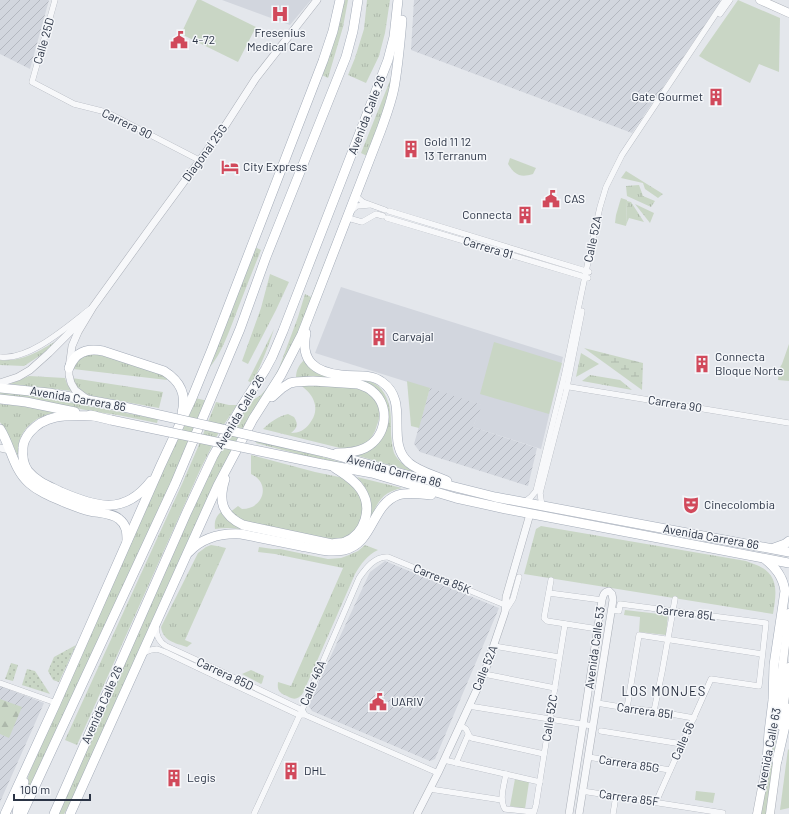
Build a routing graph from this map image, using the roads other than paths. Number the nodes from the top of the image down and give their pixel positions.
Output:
1 (55, 0) edge
2 (317, 0) edge
3 (340, 0) edge
4 (358, 0) edge
5 (398, 0) edge
6 (404, 0) edge
7 (725, 0) edge
8 (730, 0) edge
9 (760, 0) edge
10 (789, 13) edge
11 (32, 82) joint
12 (199, 160) junction
13 (356, 196) junction
14 (371, 205) junction
15 (379, 208) junction
16 (376, 214) junction
17 (349, 215) junction
18 (587, 275) junction
19 (94, 307) junction
20 (309, 318) junction
21 (0, 357) edge
22 (69, 368) junction
23 (0, 383) edge
24 (565, 386) junction
25 (0, 388) edge
26 (0, 399) edge
27 (88, 400) junction
28 (95, 416) junction
29 (253, 420) junction
30 (789, 423) edge
31 (178, 427) junction
32 (0, 429) edge
33 (0, 448) edge
34 (10, 450) junction
35 (327, 453) junction
36 (232, 458) junction
37 (332, 466) junction
38 (160, 467) junction
39 (476, 493) junction
40 (456, 498) junction
41 (523, 503) junction
42 (542, 506) junction
43 (530, 514) junction
44 (789, 541) edge
45 (127, 543) junction
46 (774, 549) junction
47 (789, 552) edge
48 (185, 556) junction
49 (764, 558) junction
50 (379, 559) joint
51 (789, 563) edge
52 (519, 577) dead end
53 (551, 580) dead end
54 (549, 593) junction
55 (674, 599) dead end
56 (602, 600) junction
57 (505, 604) junction
58 (612, 610) junction
59 (672, 611) junction
60 (505, 612) junction
61 (789, 613) edge
62 (156, 624) junction
63 (565, 624) junction
64 (598, 629) junction
65 (668, 639) junction
66 (494, 646) junction
67 (142, 653) junction
68 (762, 654) junction
69 (559, 658) junction
70 (789, 667) edge
71 (484, 674) junction
72 (0, 683) edge
73 (783, 687) junction
74 (555, 688) junction
75 (56, 703) junction
76 (597, 704) junction
77 (469, 706) junction
78 (627, 708) junction
79 (789, 708) edge
80 (654, 711) junction
81 (302, 713) junction
82 (694, 718) junction
83 (550, 719) junction
84 (460, 725) junction
85 (583, 725) junction
86 (593, 726) junction
87 (601, 731) dead end
88 (468, 734) junction
89 (682, 744) junction
90 (35, 748) junction
91 (544, 754) junction
92 (588, 757) junction
93 (444, 760) junction
94 (777, 761) junction
95 (767, 762) junction
96 (456, 763) junction
97 (670, 770) junction
98 (438, 773) junction
99 (506, 774) junction
100 (540, 782) junction
101 (430, 789) junction
102 (582, 791) junction
103 (616, 796) junction
104 (502, 800) junction
105 (656, 802) junction
106 (723, 813) dead end
107 (5, 814) edge
108 (17, 814) edge
109 (22, 814) edge
110 (54, 814) edge
111 (70, 814) edge
112 (254, 814) edge
113 (417, 814) edge
114 (569, 814) edge
115 (579, 814) edge
116 (613, 814) edge
117 (757, 814) edge
118 (770, 814) edge

1 - 11 street, Calle 25D
2 - 12 street, Diagonal 25G
3 - 31 main road
4 - 109 main road
5 - 110 main road, Avenida Calle 26
6 - 13 main road, Avenida Calle 26
7 - 18 street, Calle 52A
8 - 18 street, Calle 52A
9 - 10 main road
11 - 12 street, Carrera 90
12 - 19 street, Diagonal 25G
13 - 14 street, Carrera 91
13 - 17 main road, Avenida Calle 26
14 - 15 street, Carrera 91
14 - 17 street
15 - 16 street
15 - 18 street, Carrera 91
16 - 17 street
16 - 18 street, Carrera 91
17 - 20 main road, Avenida Calle 26
18 - 24 street, Calle 52A
19 - 21 street
19 - 22 street, Diagonal 25G
19 - 23 street, Diagonal 25G
20 - 29 main road, Avenida Calle 26
20 - 39 main road
22 - 27 street, Diagonal 25G
22 - 31 main road
24 - 30 street, Carrera 90
24 - 41 street, Calle 52A
24 - 42 street, Calle 52A
25 - 27 main road, Avenida Carrera 86
26 - 28 main road, Avenida Carrera 86
27 - 35 main road, Avenida Carrera 86, bridge
28 - 37 main road, Avenida Carrera 86, bridge
28 - 38 main road
29 - 35 main road
29 - 36 main road, Avenida Calle 26
31 - 38 main road
32 - 34 main road
33 - 34 street
34 - 45 main road
35 - 39 main road, Avenida Carrera 86
36 - 37 main road
36 - 48 main road, Avenida Calle 26
37 - 40 main road, Avenida Carrera 86
38 - 45 main road
39 - 41 main road, Avenida Carrera 86
40 - 43 main road, Avenida Carrera 86
40 - 48 main road
41 - 42 main road, Avenida Carrera 86
42 - 46 main road, Avenida Carrera 86
43 - 49 main road, Avenida Carrera 86
43 - 57 street, Calle 52A
44 - 46 main road
45 - 75 main road
46 - 47 main road, Avenida Carrera 86
48 - 62 main road, Avenida Calle 26
49 - 51 main road, Avenida Carrera 86
49 - 95 main road
50 - 57 street, Carrera 85K
50 - 81 street, Calle 46A
52 - 60 street
53 - 54 street
54 - 56 street
54 - 63 street
55 - 59 street
56 - 58 street, Avenida Calle 53
56 - 64 street, Avenida Calle 53
57 - 60 street, Calle 52A
58 - 59 street, Carrera 85L
58 - 76 street, Avenida Calle 53
59 - 65 street
59 - 68 street, Carrera 85L
60 - 66 street, Calle 52A
61 - 73 main road, Avenida Calle 63
62 - 67 main road, Avenida Calle 26
62 - 81 street, Carrera 85D
63 - 64 street
63 - 69 street, Calle 52C
64 - 85 street, Avenida Calle 53
65 - 68 street
65 - 78 street
65 - 80 street
66 - 69 street
66 - 71 street, Calle 52A
67 - 81 street, Carrera 85D
67 - 111 main road, Avenida Calle 26
68 - 82 street, Calle 56
69 - 74 street, Calle 52C
70 - 73 main road, Avenida Calle 63
71 - 74 street
71 - 77 street, Calle 52A
72 - 75 street
73 - 94 main road, Avenida Calle 63
73 - 95 main road, Avenida Calle 63
74 - 83 street, Calle 52C
75 - 90 main road
76 - 78 street, Carrera 85I
76 - 86 street, Avenida Calle 53
77 - 83 street
77 - 84 street, Calle 52A
78 - 80 street, Carrera 85I
79 - 94 main road
80 - 82 street, Carrera 85I
81 - 98 street, Carrera 85D
81 - 112 street, Calle 46A
82 - 89 street, Calle 56
83 - 85 street
83 - 91 street, Calle 52C
84 - 88 street
84 - 93 street, Calle 52A
85 - 86 street
85 - 114 street, Avenida Calle 53
86 - 92 street, Avenida Calle 53
87 - 89 street
88 - 91 street
88 - 96 street
89 - 97 street, Calle 56
90 - 107 main road
90 - 108 main road
91 - 100 street, Calle 52C
92 - 97 street, Carrera 85G
92 - 102 street, Avenida Calle 53
93 - 96 street
93 - 98 street, Calle 52A
94 - 118 main road, Avenida Calle 63
95 - 117 main road, Avenida Calle 63
96 - 99 street
97 - 105 street, Calle 56
98 - 101 street, Calle 52A
99 - 100 street
99 - 104 street
100 - 104 street, Calle 52C
101 - 104 street
101 - 113 street, Calle 52A
102 - 103 street, Carrera 85F
102 - 115 street, Avenida Calle 53
103 - 105 street, Carrera 85F
103 - 116 street
105 - 106 street, Carrera 85F

